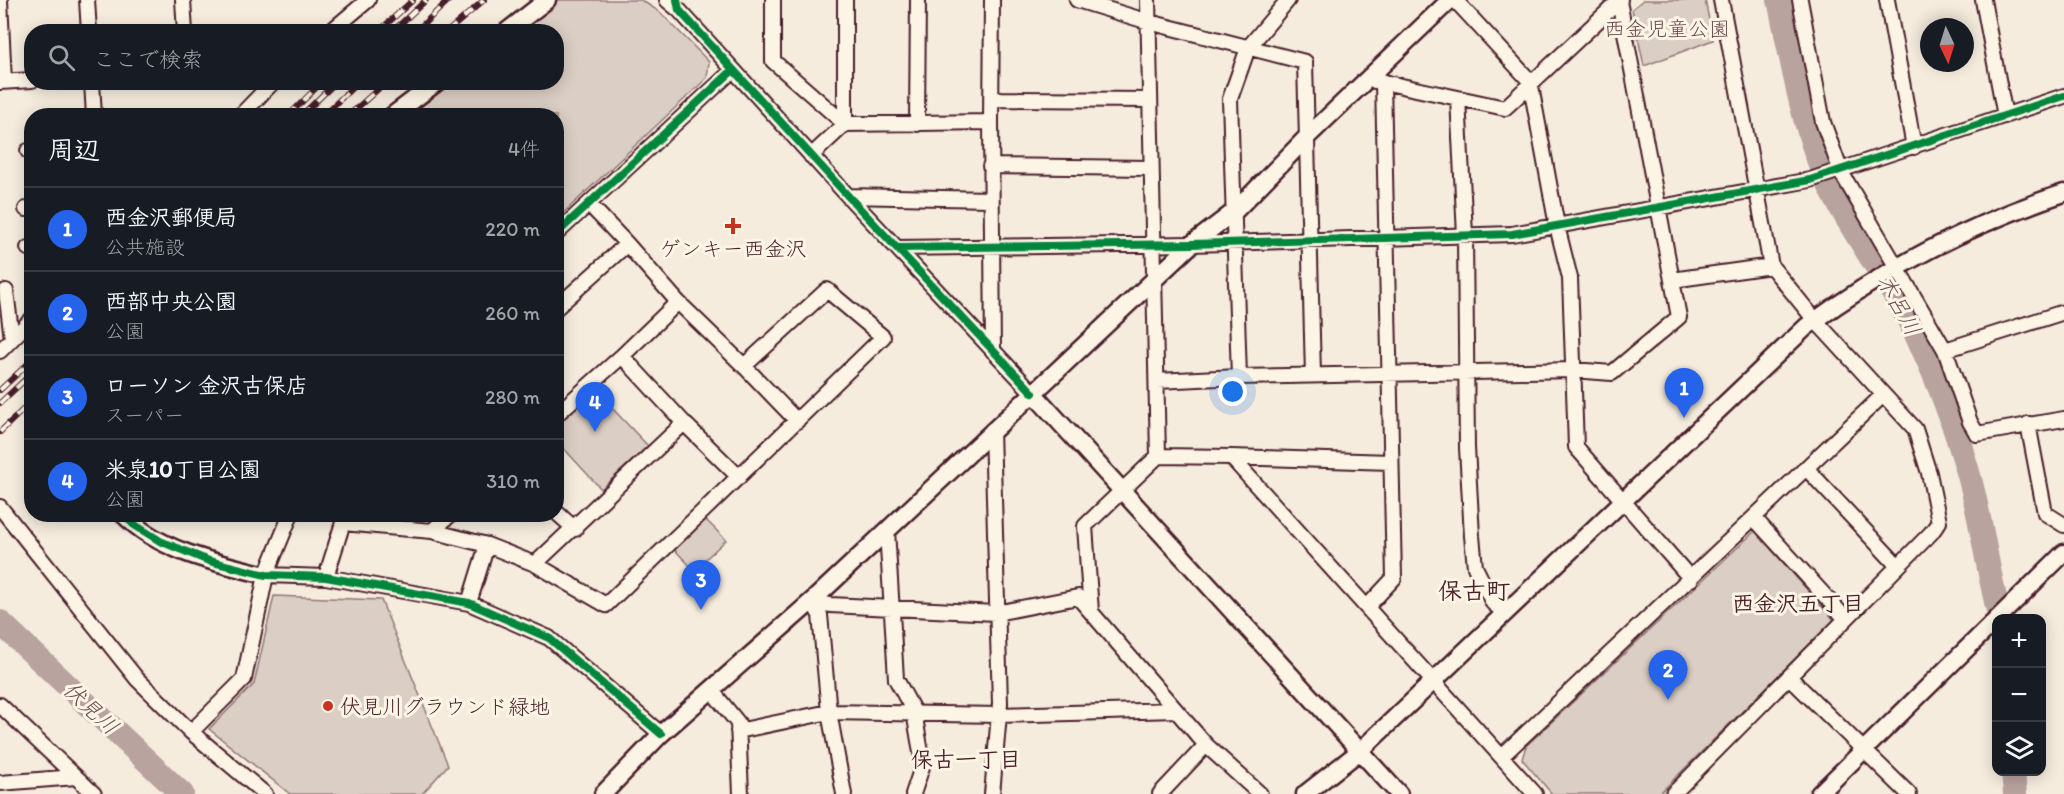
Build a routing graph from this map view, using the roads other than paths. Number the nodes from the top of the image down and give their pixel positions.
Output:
1 (0, 0) edge
2 (87, 0) edge
3 (183, 0) edge
4 (368, 0) edge
5 (547, 0) edge
6 (667, 0) edge
7 (773, 0) edge
8 (845, 0) edge
9 (918, 0) edge
10 (992, 0) edge
11 (1077, 0) edge
12 (1148, 0) edge
13 (1288, 0) edge
14 (1450, 0) edge
15 (1455, 0) edge
16 (1721, 0) edge
17 (1800, 0) edge
18 (1887, 0) edge
19 (1983, 0) edge
20 (1619, 1) edge
21 (679, 3) edge
22 (1149, 22) junction
23 (88, 24) edge
24 (184, 24) edge
25 (340, 24) edge
26 (516, 24) edge
27 (1248, 48) junction
28 (733, 70) junction
29 (24, 81) edge
30 (1375, 81) junction
31 (1530, 81) junction
32 (2, 82) edge
33 (92, 90) edge
34 (265, 90) edge
35 (427, 90) edge
36 (2064, 96) edge
37 (1458, 98) junction
38 (992, 99) junction
39 (1150, 100) junction
40 (94, 108) edge
41 (248, 108) edge
42 (403, 108) edge
43 (2005, 116) junction
44 (991, 122) junction
45 (845, 124) junction
46 (917, 124) junction
47 (1306, 138) junction
48 (1914, 147) junction
49 (811, 156) junction
50 (990, 166) junction
51 (1151, 168) junction
52 (1838, 172) junction
53 (1756, 189) junction
54 (2064, 193) edge
55 (848, 196) junction
56 (990, 199) junction
57 (589, 204) junction
58 (1659, 208) junction
59 (1236, 210) junction
60 (1557, 226) junction
61 (564, 227) edge
62 (1465, 235) junction
63 (1388, 237) junction
64 (1311, 239) junction
65 (1234, 241) junction
66 (627, 244) junction
67 (1155, 244) junction
68 (1192, 244) junction
69 (991, 247) junction
70 (897, 248) junction
71 (1771, 267) junction
72 (1893, 268) junction
73 (1672, 280) junction
74 (1155, 282) junction
75 (6, 291) dead end
76 (564, 301) edge
77 (678, 302) junction
78 (2064, 312) edge
79 (1815, 320) junction
80 (24, 327) edge
81 (12, 339) junction
82 (1945, 350) junction
83 (0, 351) edge
84 (993, 351) junction
85 (622, 356) junction
86 (746, 368) junction
87 (1573, 370) junction
88 (1391, 374) junction
89 (1465, 374) junction
90 (1313, 375) junction
91 (1239, 377) junction
92 (1157, 381) junction
93 (1033, 393) junction
94 (1882, 396) junction
95 (564, 407) edge
96 (2064, 419) edge
97 (797, 421) junction
98 (684, 423) junction
99 (2028, 424) junction
100 (992, 430) junction
101 (1158, 456) junction
102 (1231, 457) junction
103 (1391, 462) junction
104 (1807, 469) junction
105 (739, 477) junction
106 (1120, 489) junction
107 (1622, 501) junction
108 (0, 507) edge
109 (1755, 519) junction
110 (564, 520) edge
111 (131, 522) edge
112 (288, 522) edge
113 (344, 522) edge
114 (367, 522) edge
115 (442, 522) edge
116 (2064, 525) edge
117 (574, 529) junction
118 (887, 530) junction
119 (432, 531) junction
120 (487, 545) junction
121 (2064, 553) edge
122 (536, 564) junction
123 (1898, 567) junction
124 (266, 575) junction
125 (326, 577) junction
126 (1691, 579) junction
127 (812, 601) junction
128 (469, 603) junction
129 (892, 606) junction
130 (1367, 607) junction
131 (1091, 612) junction
132 (996, 613) junction
133 (1504, 613) junction
134 (1846, 619) junction
135 (1789, 677) junction
136 (1434, 680) junction
137 (712, 691) junction
138 (0, 705) edge
139 (1176, 710) junction
140 (829, 712) junction
141 (914, 712) junction
142 (999, 715) junction
143 (738, 731) junction
144 (191, 732) junction
145 (660, 734) junction
146 (1206, 744) junction
147 (1863, 750) junction
148 (1360, 751) junction
149 (1503, 756) junction
150 (76, 777) junction
151 (0, 783) edge
152 (94, 794) edge
153 (265, 794) edge
154 (603, 794) edge
155 (741, 794) edge
156 (844, 794) edge
157 (914, 794) edge
158 (992, 794) edge
159 (1160, 794) edge
160 (1260, 794) edge
161 (1305, 794) edge
162 (1399, 794) edge
163 (1535, 794) edge
164 (1673, 794) edge
165 (1819, 794) edge
166 (1909, 794) edge

1 - 32 street
2 - 23 street
3 - 24 street
4 - 25 street
5 - 26 street
6 - 21 street
7 - 45 street
8 - 45 street
9 - 46 street
10 - 38 street
11 - 22 street
12 - 22 street
13 - 27 street
14 - 30 street
15 - 31 street
16 - 53 street
17 - 52 street
18 - 48 street
19 - 43 street
20 - 31 street
20 - 58 street
21 - 28 street
22 - 27 street
22 - 39 street
27 - 47 street
27 - 59 street
28 - 49 street
28 - 57 street
29 - 32 street
30 - 37 street
30 - 47 street
30 - 63 street
31 - 37 street
31 - 60 street
33 - 40 street
34 - 41 street
35 - 42 street
36 - 43 street
37 - 62 street
38 - 39 street
38 - 44 street
39 - 51 street
43 - 48 street
44 - 46 street
44 - 50 street
45 - 46 street
45 - 49 street
47 - 59 street
47 - 64 street
48 - 52 street
49 - 55 street
50 - 51 street
50 - 56 street
51 - 67 street
52 - 53 street
52 - 72 street
53 - 58 street
53 - 71 street
54 - 72 street
55 - 56 street
55 - 70 street
56 - 69 street
57 - 61 street
57 - 66 street
58 - 60 street
58 - 73 street
59 - 65 street
59 - 68 street
60 - 62 street
60 - 87 street
62 - 63 street
62 - 89 street
63 - 64 street
63 - 88 street
64 - 65 street
64 - 90 street
65 - 68 street
65 - 91 street
66 - 76 street
66 - 77 street
67 - 68 street
67 - 69 street
67 - 74 street
68 - 74 street
69 - 70 street
69 - 84 street
70 - 84 street
71 - 73 street
71 - 79 street
72 - 79 street
72 - 82 street
73 - 87 street
74 - 92 street
74 - 93 street
75 - 81 street
77 - 85 street
77 - 86 street
78 - 82 street
79 - 94 street
79 - 107 street
80 - 81 street
81 - 83 street
82 - 99 street
84 - 93 street
85 - 95 street
85 - 98 street
86 - 97 street
86 - 97 street
87 - 89 street
87 - 107 street
88 - 89 street
88 - 90 street
88 - 103 street
89 - 133 street
90 - 91 street
91 - 92 street
92 - 101 street
93 - 100 street
93 - 106 street
94 - 104 street
94 - 123 street
96 - 99 street
97 - 105 street
98 - 105 street
98 - 117 street
99 - 116 street
100 - 118 street
100 - 132 street
101 - 102 street
101 - 106 street
102 - 103 street
102 - 130 street
103 - 130 street
104 - 109 street
104 - 123 street
105 - 122 street
106 - 131 street
106 - 148 street
107 - 126 street
107 - 133 street
108 - 144 street
109 - 126 street
109 - 134 street
110 - 117 street
111 - 124 street
112 - 124 street
113 - 125 street
114 - 119 street
115 - 119 street
117 - 122 street
118 - 127 street
118 - 129 street
119 - 120 street
120 - 122 street
120 - 128 street
121 - 147 street
123 - 134 street
124 - 125 street
124 - 144 street
125 - 128 street
126 - 149 street
127 - 129 street
127 - 137 street
127 - 140 street
128 - 145 street
129 - 132 street
129 - 141 street
130 - 136 street
131 - 132 street
131 - 139 street
132 - 142 street
133 - 136 street
134 - 135 street
135 - 147 street
135 - 164 street
136 - 148 street
136 - 149 street
137 - 143 street
137 - 145 street
138 - 150 street
139 - 142 street
139 - 146 street
140 - 141 street
140 - 143 street
140 - 156 street
141 - 142 street
141 - 157 street
142 - 158 street
143 - 155 street
144 - 153 street
145 - 154 street
146 - 159 street
146 - 160 street
147 - 165 street
147 - 166 street
148 - 161 street
148 - 162 street
149 - 163 street
150 - 151 street
150 - 152 street

